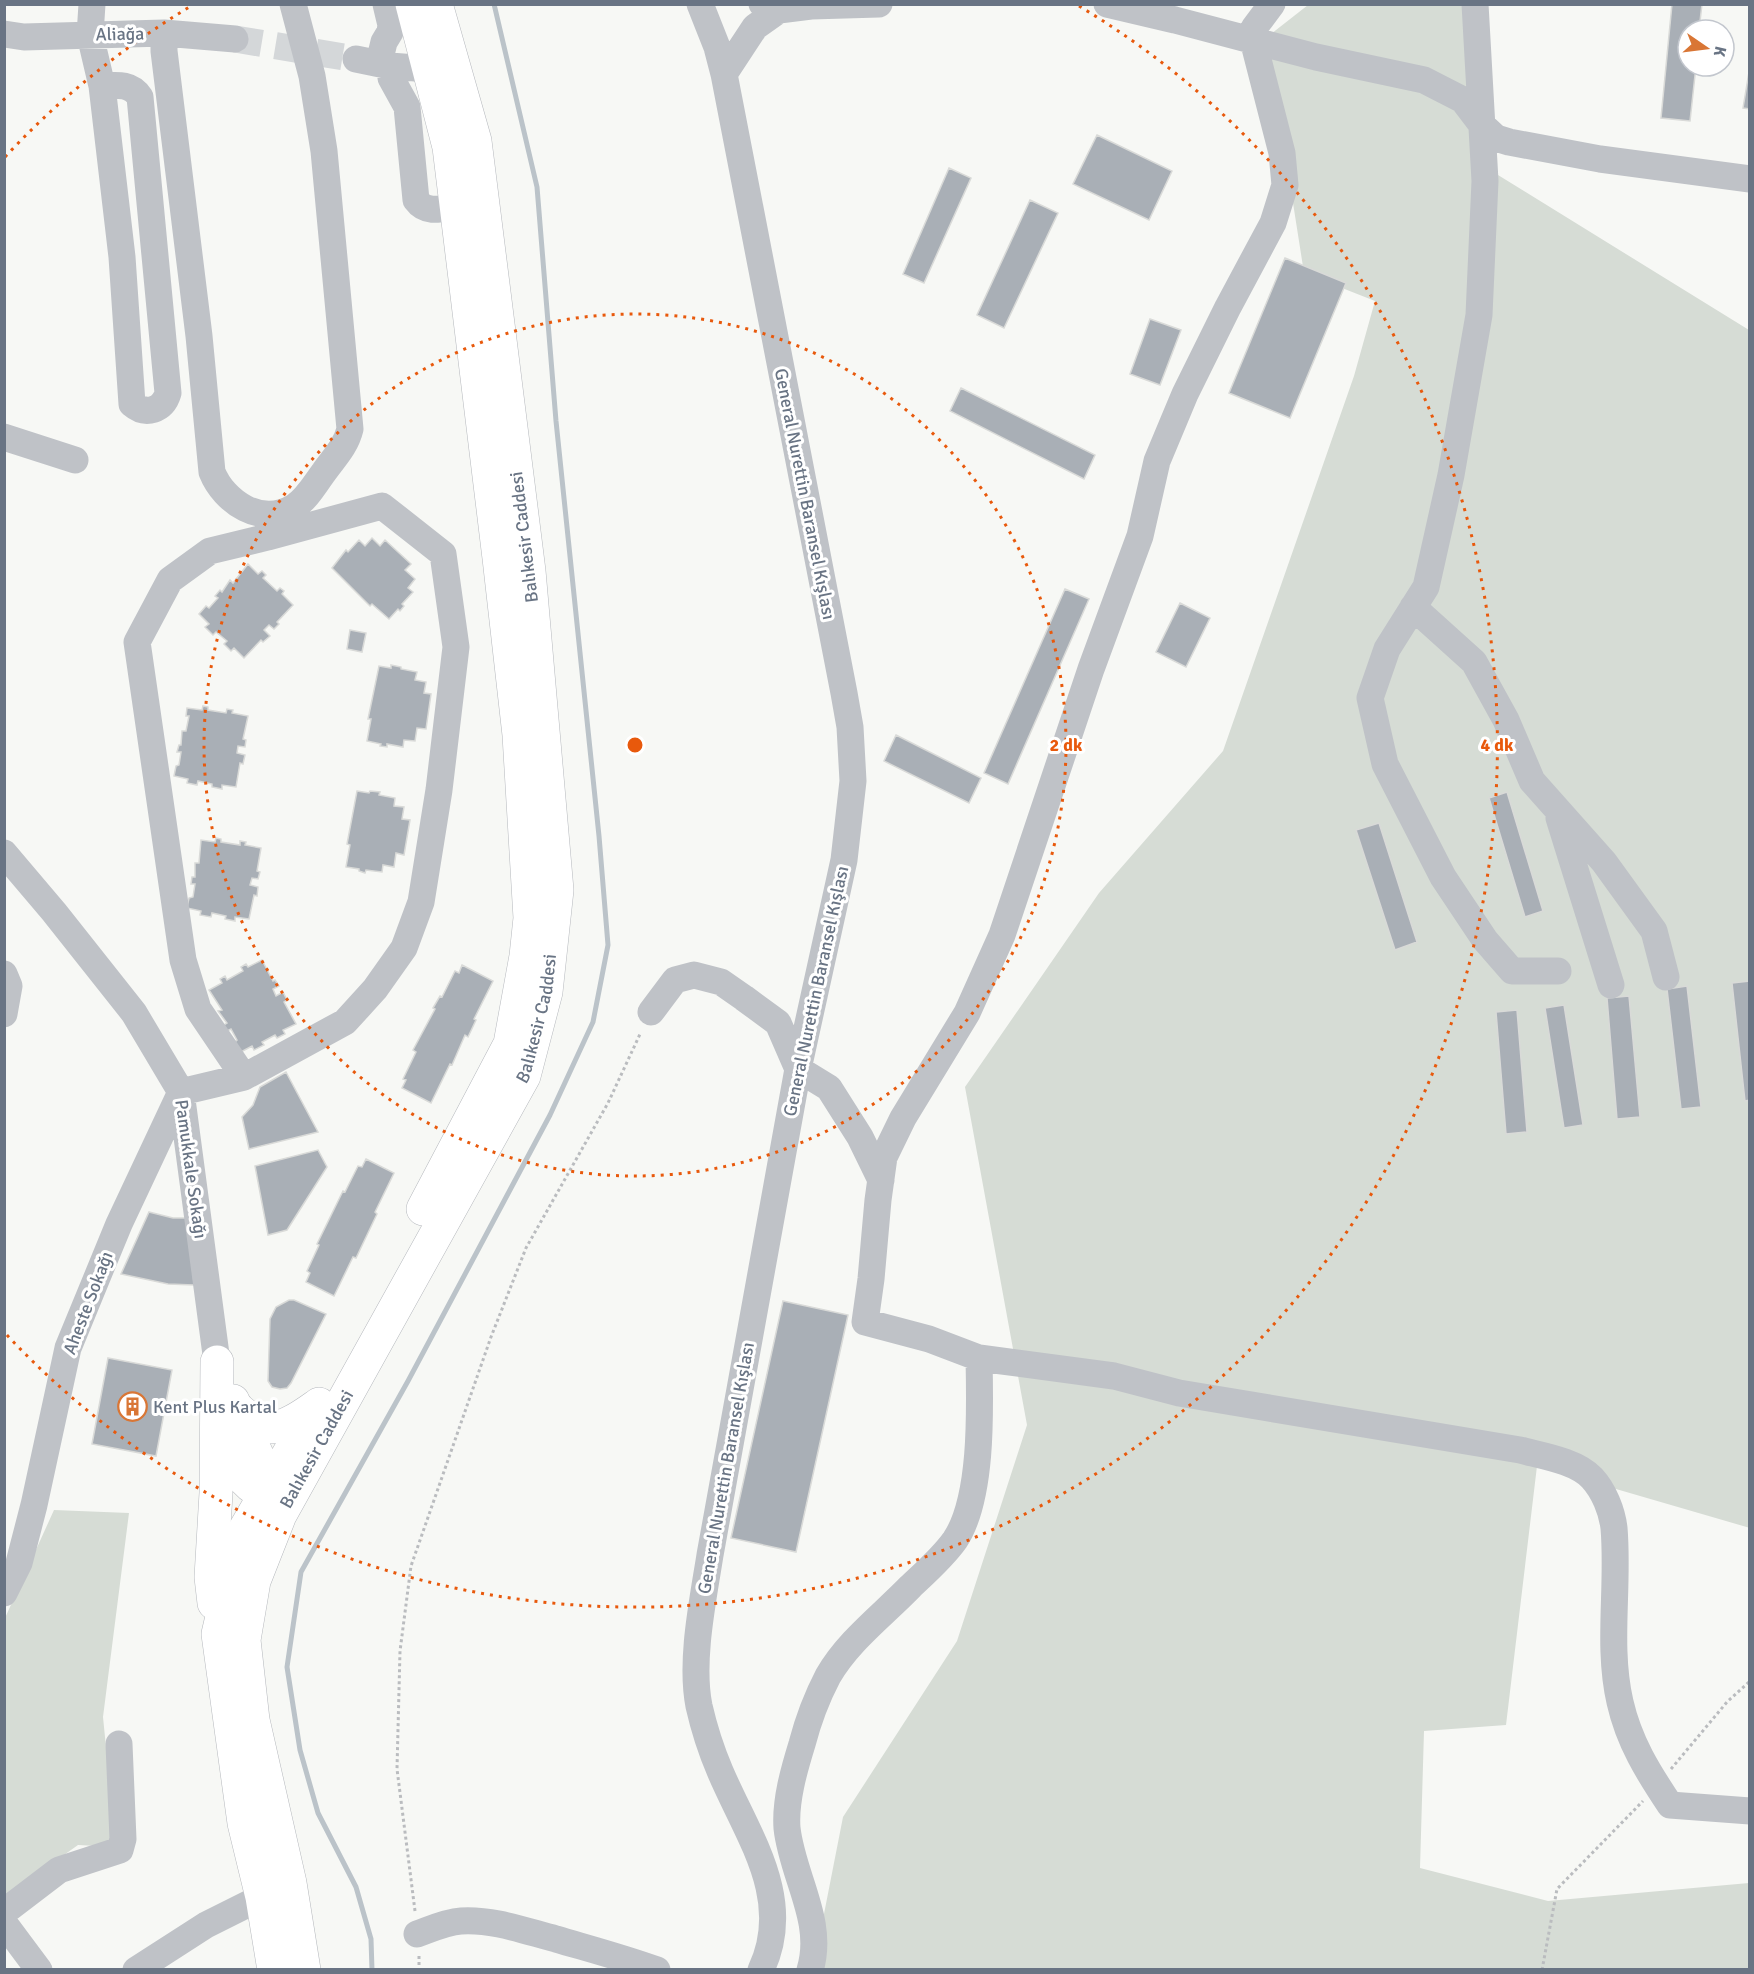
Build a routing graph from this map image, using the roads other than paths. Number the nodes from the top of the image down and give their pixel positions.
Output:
1 (92, 4) edge
2 (293, 4) edge
3 (386, 4) edge
4 (411, 4) edge
5 (436, 4) edge
6 (700, 4) edge
7 (879, 4) edge
8 (1107, 4) edge
9 (1272, 4) edge
10 (1474, 4) edge
11 (771, 7) edge
12 (164, 33) junction
13 (4, 34) edge
14 (90, 35) junction
15 (236, 39) tunnel mouth
16 (1252, 40) junction
17 (375, 63) junction
18 (428, 69) junction
19 (724, 74) junction
20 (102, 86) junction
21 (1482, 125) junction
22 (1749, 179) edge
23 (456, 206) junction
24 (4, 437) edge
25 (75, 460) dead end
26 (1413, 607) junction
27 (1556, 808) junction
28 (4, 853) edge
29 (1558, 971) dead end
30 (4, 974) edge
31 (1666, 976) dead end
32 (1611, 986) dead end
33 (651, 1012) road end
34 (4, 1014) edge
35 (798, 1069) junction
36 (244, 1077) junction
37 (182, 1092) junction
38 (881, 1180) junction
39 (979, 1358) junction
40 (218, 1362) joint
41 (318, 1404) junction
42 (226, 1411) junction
43 (278, 1488) junction
44 (4, 1593) edge
45 (231, 1637) junction
46 (120, 1744) dead end
47 (1749, 1811) edge
48 (262, 1897) junction
49 (4, 1912) edge
50 (4, 1923) edge
51 (417, 1934) road end
52 (39, 1970) edge
53 (136, 1970) edge
54 (274, 1970) edge
55 (304, 1970) edge
56 (657, 1970) edge
57 (761, 1970) edge
58 (810, 1970) edge

1 - 14 street
2 - 12 street
3 - 17 street
4 - 18 main road, Balıkesir Caddesi
5 - 43 main road, Balıkesir Caddesi
6 - 19 street, General Nurettin Baransel Kışlası
7 - 11 street
8 - 16 street
9 - 16 street
10 - 21 street
11 - 19 street
12 - 14 street, Aliağa
12 - 15 street, Aliağa
13 - 14 street, Aliağa
14 - 20 street
16 - 21 street
16 - 38 street
17 - 18 street
17 - 23 street
18 - 23 main road, Balıkesir Caddesi
19 - 35 street, General Nurettin Baransel Kışlası
20 - 20 street
21 - 22 street
21 - 26 street
23 - 41 main road, Balıkesir Caddesi
24 - 25 street
26 - 27 street
26 - 29 street
27 - 31 street
27 - 32 street
28 - 37 street, Pamukkale Sokağı
30 - 34 street
33 - 35 street
35 - 38 street
35 - 57 street, General Nurettin Baransel Kışlası
36 - 36 street
36 - 37 street
37 - 40 street, Pamukkale Sokağı
37 - 44 street, Aheste Sokağı
38 - 39 street
39 - 47 street
39 - 58 street
40 - 42 main road
41 - 42 main road
41 - 43 main road, Balıkesir Caddesi
42 - 43 main road
42 - 45 main road
43 - 45 main road, Balıkesir Caddesi
45 - 48 main road, Balıkesir Caddesi
45 - 55 main road, Balıkesir Caddesi
46 - 49 street
48 - 53 street
48 - 54 main road, Balıkesir Caddesi
50 - 52 street
51 - 56 street

